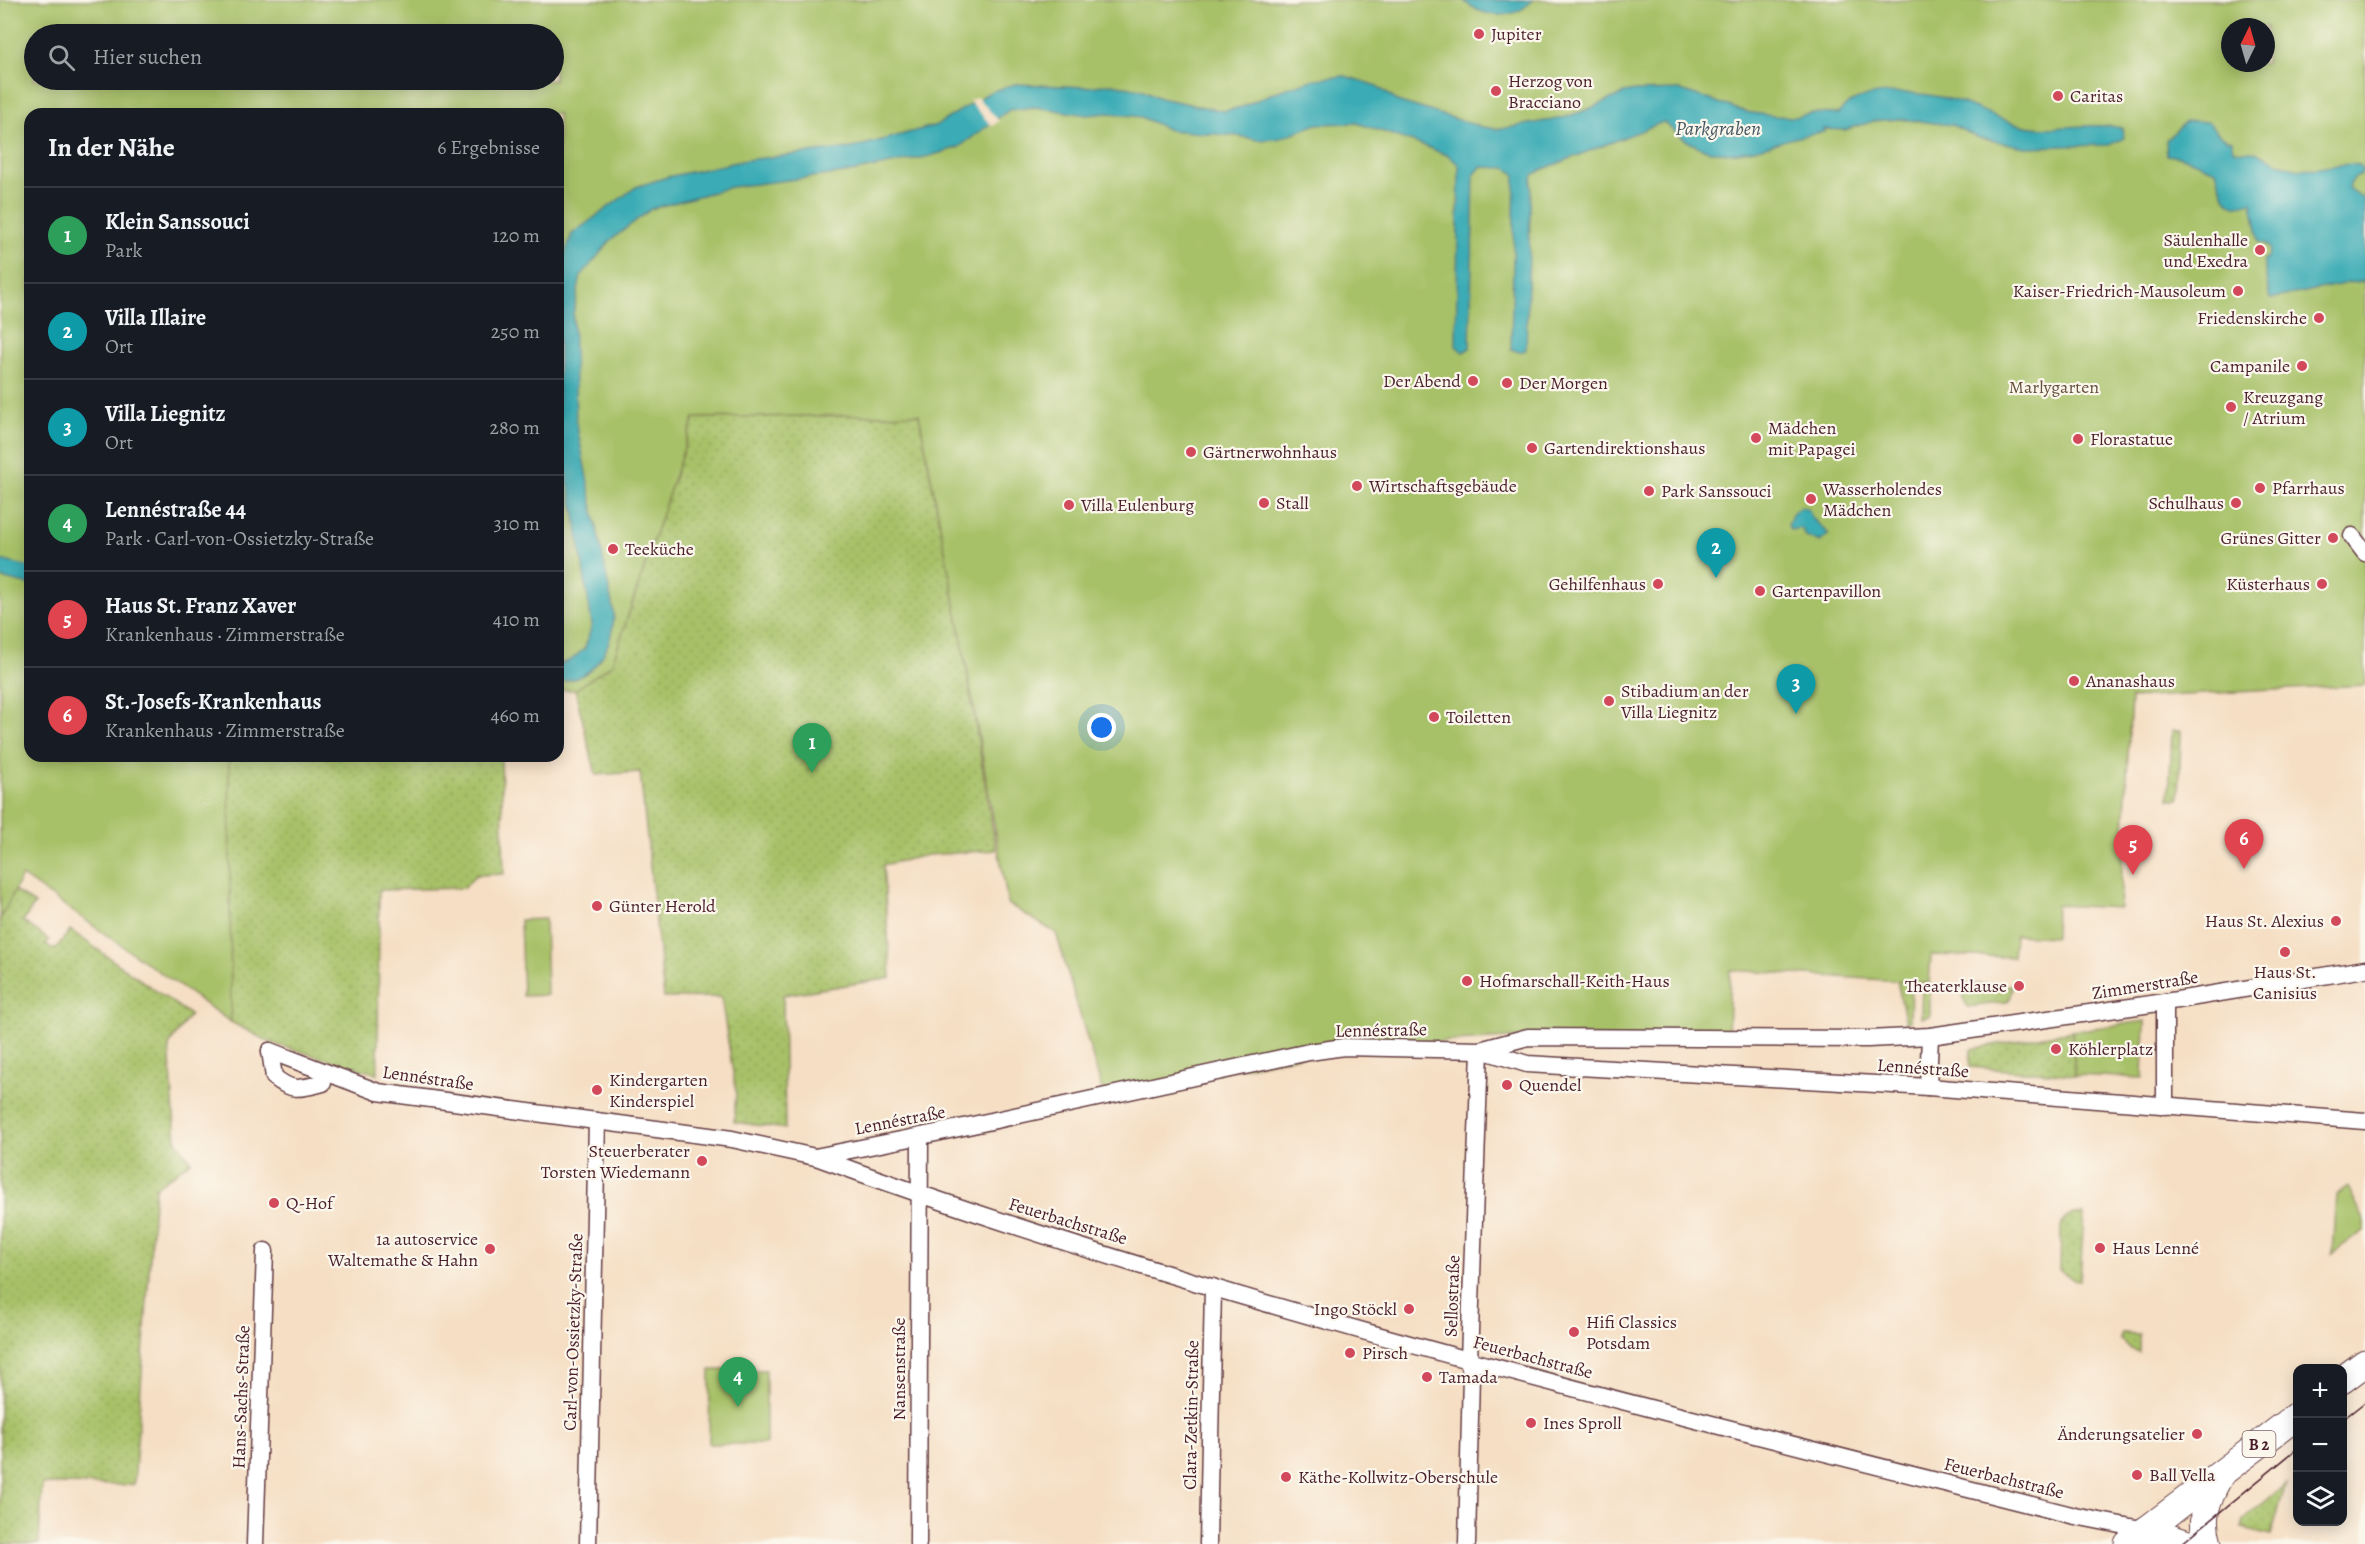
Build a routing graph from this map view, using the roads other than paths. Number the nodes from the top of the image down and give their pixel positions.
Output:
1 (2352, 536) dead end
2 (2365, 553) edge
3 (2365, 969) edge
4 (2165, 1002) junction
5 (1930, 1036) junction
6 (1480, 1050) junction
7 (1928, 1087) junction
8 (318, 1100) dead end
9 (2165, 1106) junction
10 (597, 1121) junction
11 (2365, 1121) edge
12 (920, 1137) junction
13 (815, 1157) junction
14 (918, 1194) junction
15 (265, 1251) dead end
16 (1214, 1287) junction
17 (1469, 1360) junction
18 (2365, 1363) edge
19 (2347, 1377) edge
20 (2294, 1418) edge
21 (2220, 1474) junction
22 (2137, 1537) edge
23 (255, 1544) edge
24 (588, 1544) edge
25 (918, 1544) edge
26 (1208, 1544) edge
27 (1467, 1544) edge
28 (2187, 1544) edge
29 (2208, 1544) edge

1 - 2 street
3 - 4 street, Zimmerstraße
4 - 5 street, Zimmerstraße
4 - 9 street
5 - 6 street, Lennéstraße
5 - 7 street
6 - 7 street, Lennéstraße
6 - 12 street, Lennéstraße
6 - 17 street, Sellostraße
7 - 9 street, Lennéstraße
8 - 10 street, Lennéstraße
9 - 11 street, Lennéstraße
10 - 13 street, Lennéstraße
10 - 24 street, Carl-von-Ossietzky-Straße
12 - 13 street, Lennéstraße
12 - 14 street
13 - 14 street, Feuerbachstraße
14 - 16 street, Feuerbachstraße
14 - 25 street, Nansenstraße
15 - 23 street, Hans-Sachs-Straße
16 - 17 street, Feuerbachstraße
16 - 26 street, Clara-Zetkin-Straße
17 - 22 street, Feuerbachstraße
17 - 27 street, Sellostraße
18 - 19 main road
20 - 21 main road, B 2
21 - 22 main road, B 2
21 - 29 main road, B 2
22 - 28 main road

